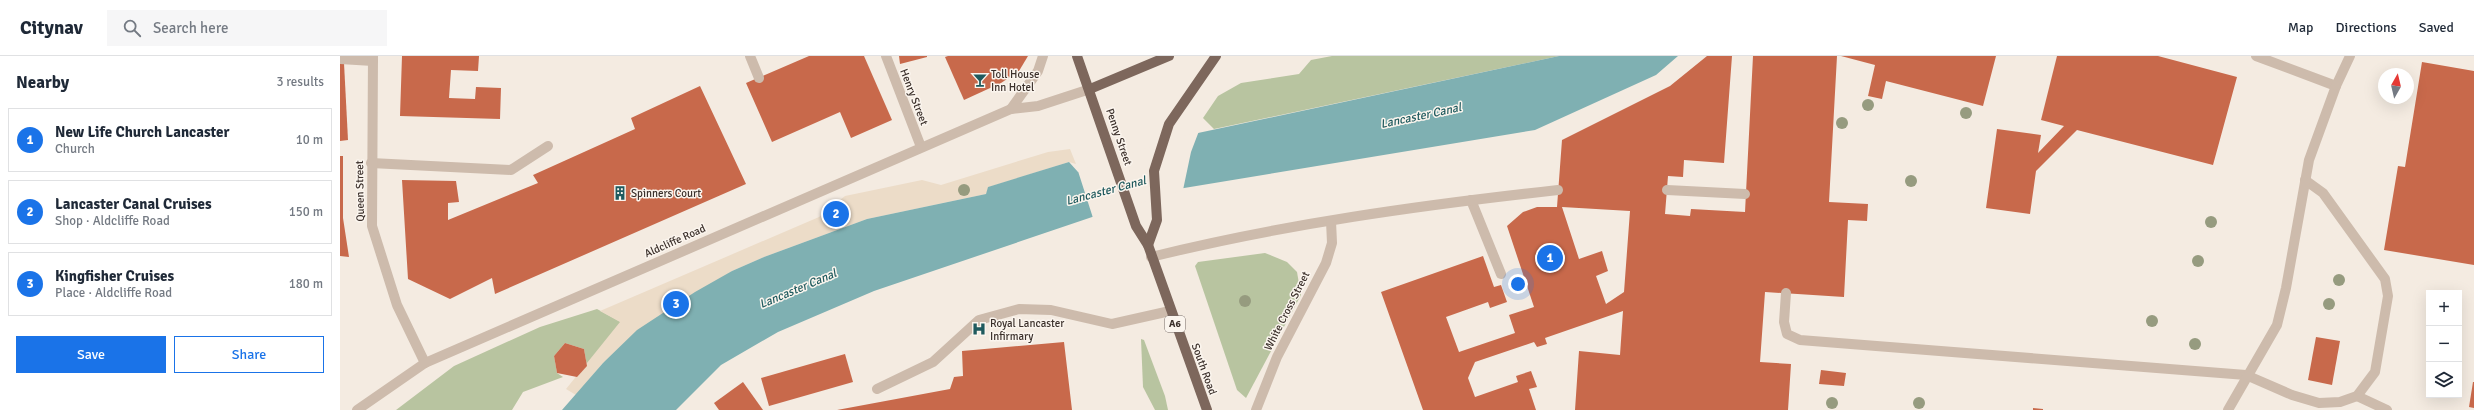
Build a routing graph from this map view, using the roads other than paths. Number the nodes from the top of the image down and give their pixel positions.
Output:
1 (750, 56) edge
2 (886, 56) edge
3 (1043, 56) edge
4 (1077, 56) edge
5 (1169, 56) edge
6 (1216, 56) edge
7 (2256, 56) edge
8 (2350, 56) edge
9 (340, 59) edge
10 (373, 59) edge
11 (759, 78) dead end
12 (2336, 86) junction
13 (1090, 89) junction
14 (1011, 109) junction
15 (548, 146) dead end
16 (921, 147) junction
17 (371, 163) junction
18 (2305, 180) junction
19 (1558, 190) dead end
20 (1667, 190) dead end
21 (1745, 194) dead end
22 (1471, 200) junction
23 (1331, 221) junction
24 (1136, 226) joint
25 (1148, 245) junction
26 (1151, 257) junction
27 (1501, 274) dead end
28 (1786, 293) dead end
29 (1170, 311) junction
30 (425, 363) junction
31 (2246, 375) junction
32 (877, 389) dead end
33 (2357, 396) junction
34 (357, 410) edge
35 (1207, 410) edge
36 (1256, 410) edge
37 (2228, 410) edge
38 (2387, 410) edge

1 - 11 street
2 - 16 street, Henry Street
3 - 14 street
4 - 13 main road, Penny Street / A6
5 - 13 main road
6 - 25 main road
7 - 12 street
8 - 12 street
9 - 10 street
10 - 17 street, Queen Street
12 - 18 street
13 - 14 street, Aldcliffe Road
13 - 24 main road, Penny Street / A6
14 - 16 street, Aldcliffe Road
15 - 17 street
16 - 30 street, Aldcliffe Road
17 - 30 street, Queen Street
18 - 31 street
18 - 33 street
19 - 22 street
20 - 21 street
22 - 23 street
22 - 27 street
23 - 26 street
23 - 36 street, White Cross Street
24 - 25 main road, South Road / A6
25 - 26 main road, South Road / A6
26 - 29 main road, South Road / A6
28 - 31 street
29 - 32 street
29 - 35 main road, South Road / A6
30 - 34 street, Aldcliffe Road
31 - 33 street
31 - 37 street
33 - 38 street

